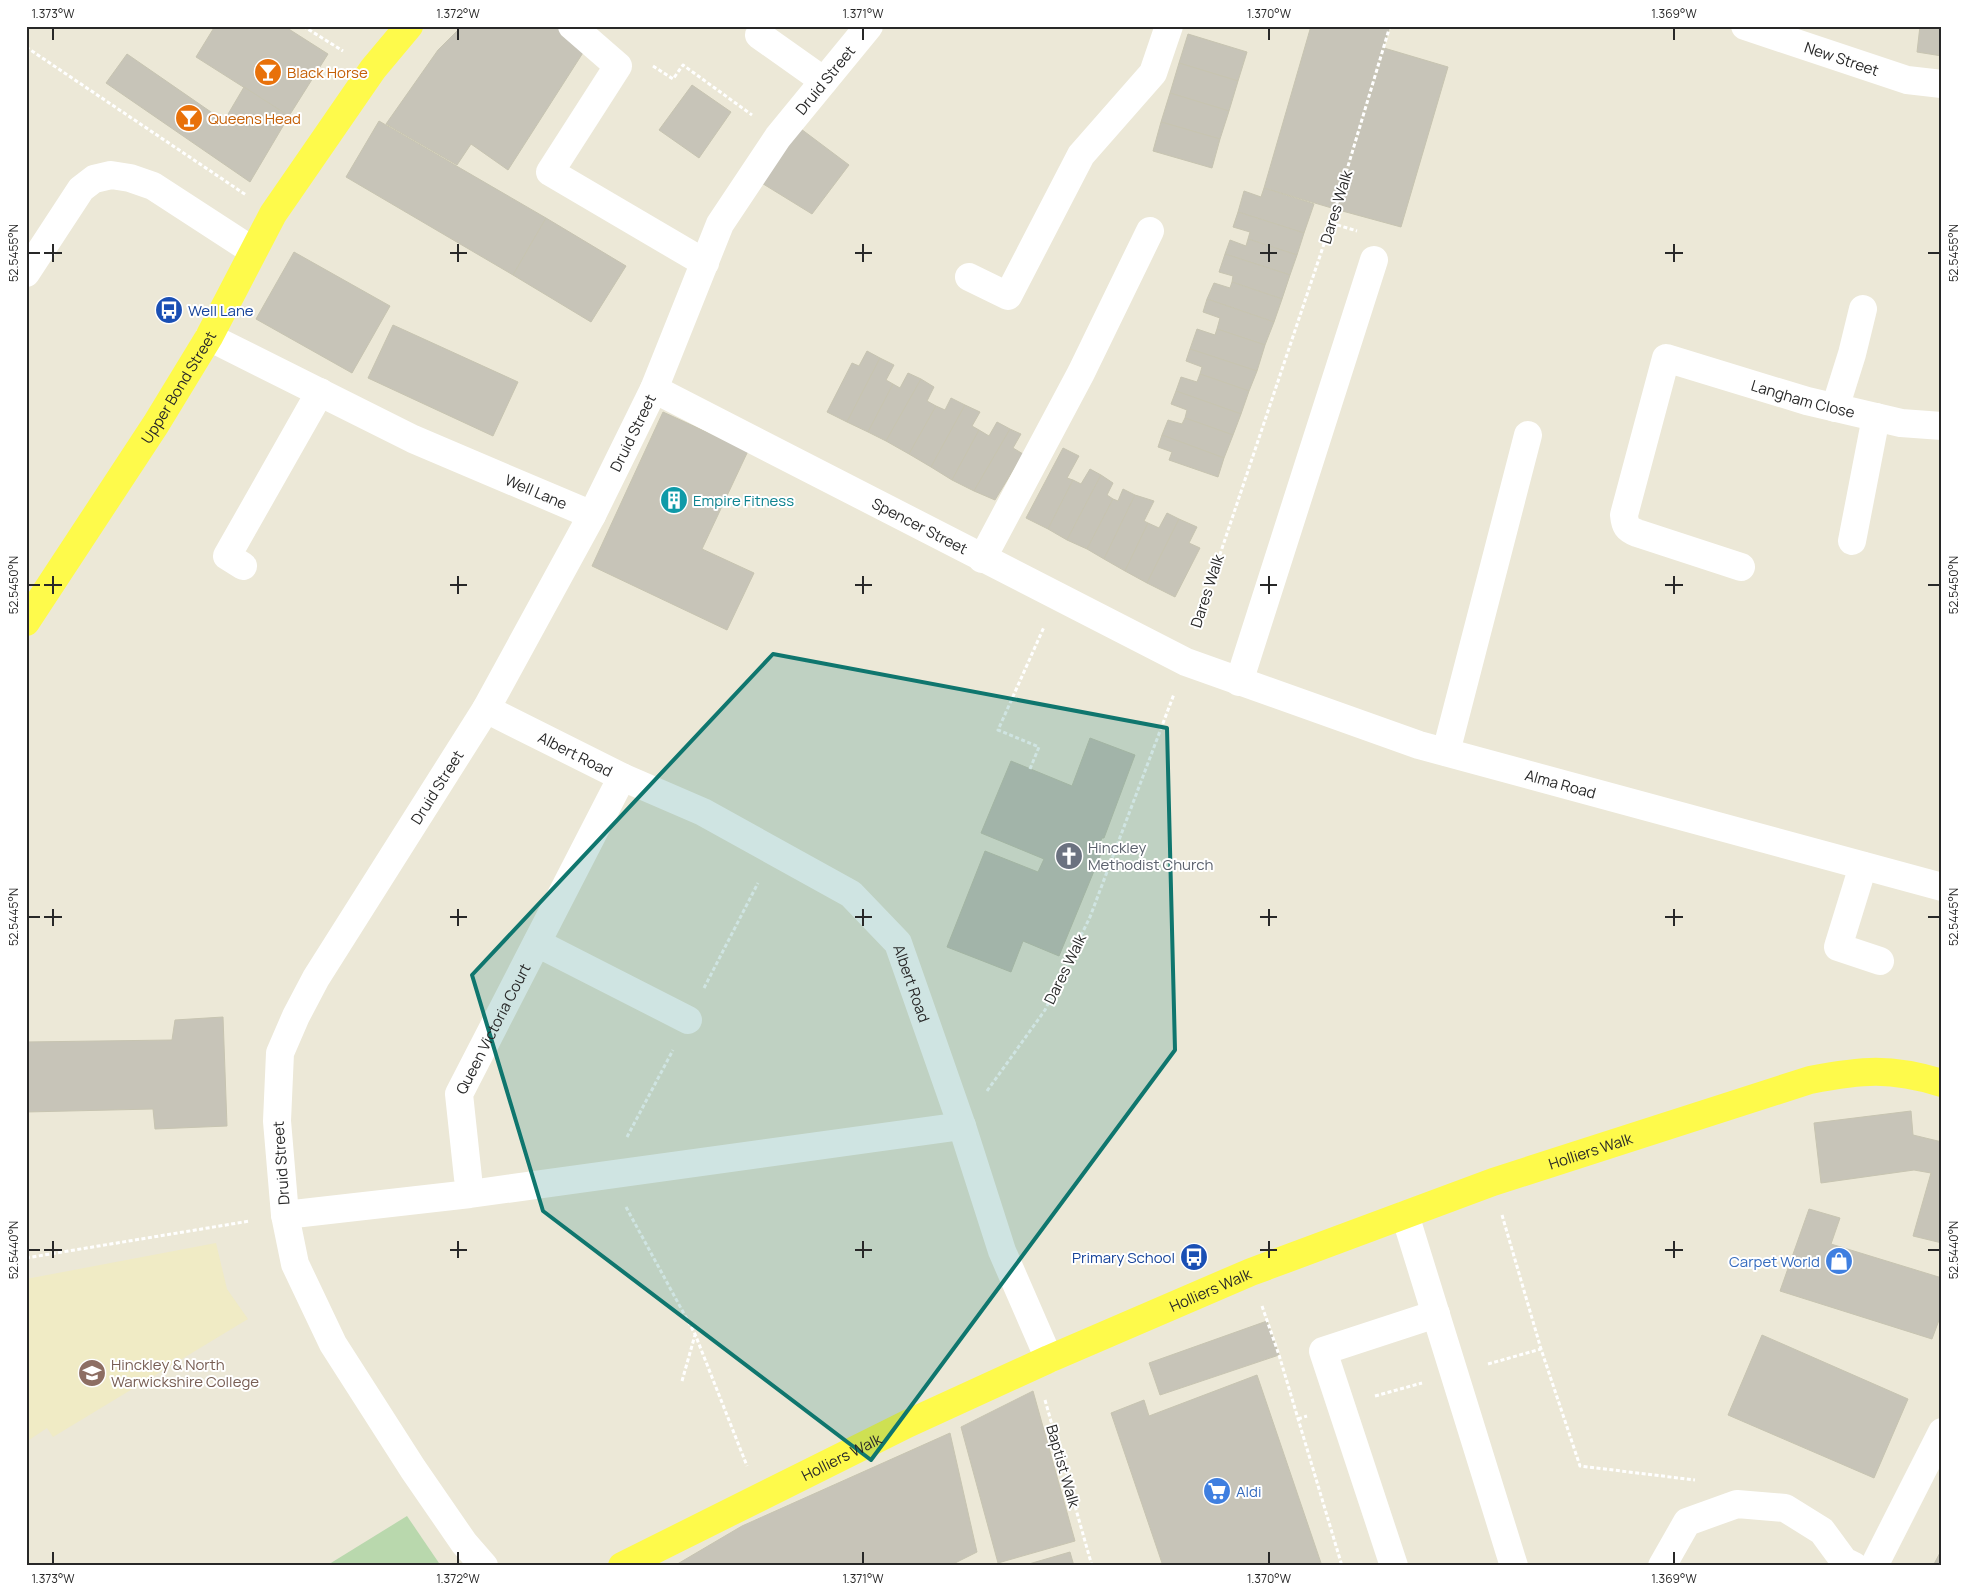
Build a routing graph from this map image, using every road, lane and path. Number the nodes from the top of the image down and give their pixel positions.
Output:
1 (303, 26) edge
2 (409, 26) edge
3 (572, 26) edge
4 (869, 26) edge
5 (1169, 26) edge
6 (1390, 26) edge
7 (1745, 26) edge
8 (759, 35) dead end
9 (26, 47) edge
10 (651, 65) dead end
11 (373, 70) junction
12 (824, 81) junction
13 (1942, 84) edge
14 (778, 137) junction
15 (273, 214) junction
16 (1150, 231) dead end
17 (253, 251) junction
18 (1374, 260) dead end
19 (705, 263) junction
20 (26, 273) edge
21 (969, 278) dead end
22 (1863, 309) dead end
23 (209, 337) junction
24 (654, 389) junction
25 (320, 392) junction
26 (1835, 408) junction
27 (1876, 417) junction
28 (1942, 426) edge
29 (1528, 435) dead end
30 (592, 515) junction
31 (1852, 541) dead end
32 (982, 559) junction
33 (243, 566) dead end
34 (1741, 567) dead end
35 (1058, 597) junction
36 (26, 622) edge
37 (1186, 662) junction
38 (1240, 682) junction
39 (486, 709) junction
40 (1446, 752) junction
41 (1030, 769) dead end
42 (622, 777) junction
43 (1863, 866) junction
44 (1942, 887) edge
45 (537, 943) junction
46 (1880, 961) dead end
47 (688, 1020) dead end
48 (1942, 1083) edge
49 (962, 1126) junction
50 (608, 1175) junction
51 (468, 1178) dead end
52 (1493, 1182) junction
53 (284, 1215) junction
54 (1405, 1215) junction
55 (26, 1258) edge
56 (1251, 1272) junction
57 (1436, 1314) junction
58 (695, 1334) junction
59 (1541, 1349) junction
60 (1041, 1363) junction
61 (1455, 1374) junction
62 (682, 1381) dead end
63 (1341, 1406) junction
64 (1298, 1418) junction
65 (1942, 1432) edge
66 (1698, 1481) dead end
67 (760, 1498) junction
68 (484, 1566) edge
69 (622, 1566) edge
70 (1092, 1566) edge
71 (1342, 1566) edge
72 (1394, 1566) edge
73 (1514, 1566) edge
74 (1662, 1566) edge
75 (1854, 1566) edge
76 (1874, 1566) edge

1 - 11 path
2 - 11 main road, Upper Bond Street
3 - 19 street
4 - 12 street, Druid Street
5 - 21 street
6 - 37 path, Dares Walk
7 - 13 street, New Street
8 - 12 street
9 - 15 path
10 - 14 path
11 - 15 main road, Upper Bond Street
12 - 14 street, Druid Street
14 - 19 street, Druid Street
15 - 17 main road, Upper Bond Street
16 - 32 street
17 - 20 street
17 - 23 main road, Upper Bond Street
18 - 38 street
19 - 24 street, Druid Street
22 - 26 street
23 - 25 street, Well Lane
23 - 36 main road, Upper Bond Street
24 - 30 street, Druid Street
24 - 32 street, Spencer Street
25 - 30 street, Well Lane
25 - 33 street
26 - 27 street, Langham Close
26 - 34 street, Langham Close
27 - 28 street, Langham Close
27 - 31 street
29 - 40 street
30 - 39 street, Druid Street
32 - 35 street, Spencer Street
35 - 37 street, Spencer Street
35 - 41 path
37 - 38 street, Alma Road
37 - 49 path, Dares Walk
38 - 40 street, Alma Road
39 - 42 street, Albert Road
39 - 53 street, Druid Street
40 - 43 street, Alma Road
42 - 45 street, Queen Victoria Court
42 - 49 street, Albert Road
43 - 44 street, Alma Road
43 - 46 street
45 - 47 street
45 - 51 street, Queen Victoria Court
48 - 52 main road, Holliers Walk
49 - 50 street
49 - 60 street, Albert Road
50 - 53 street
50 - 58 path
52 - 54 main road, Holliers Walk
52 - 59 path
53 - 55 path
53 - 68 street, Druid Street
54 - 56 main road, Holliers Walk
54 - 57 street
56 - 60 main road, Holliers Walk
56 - 64 path
57 - 61 street
57 - 63 street
58 - 62 path
58 - 67 path
59 - 61 path
59 - 66 path
60 - 67 main road, Holliers Walk
60 - 70 path, Baptist Walk
61 - 63 path
61 - 73 street
63 - 64 path
63 - 72 street
64 - 71 path
65 - 76 street
67 - 69 main road, Holliers Walk
74 - 75 street

